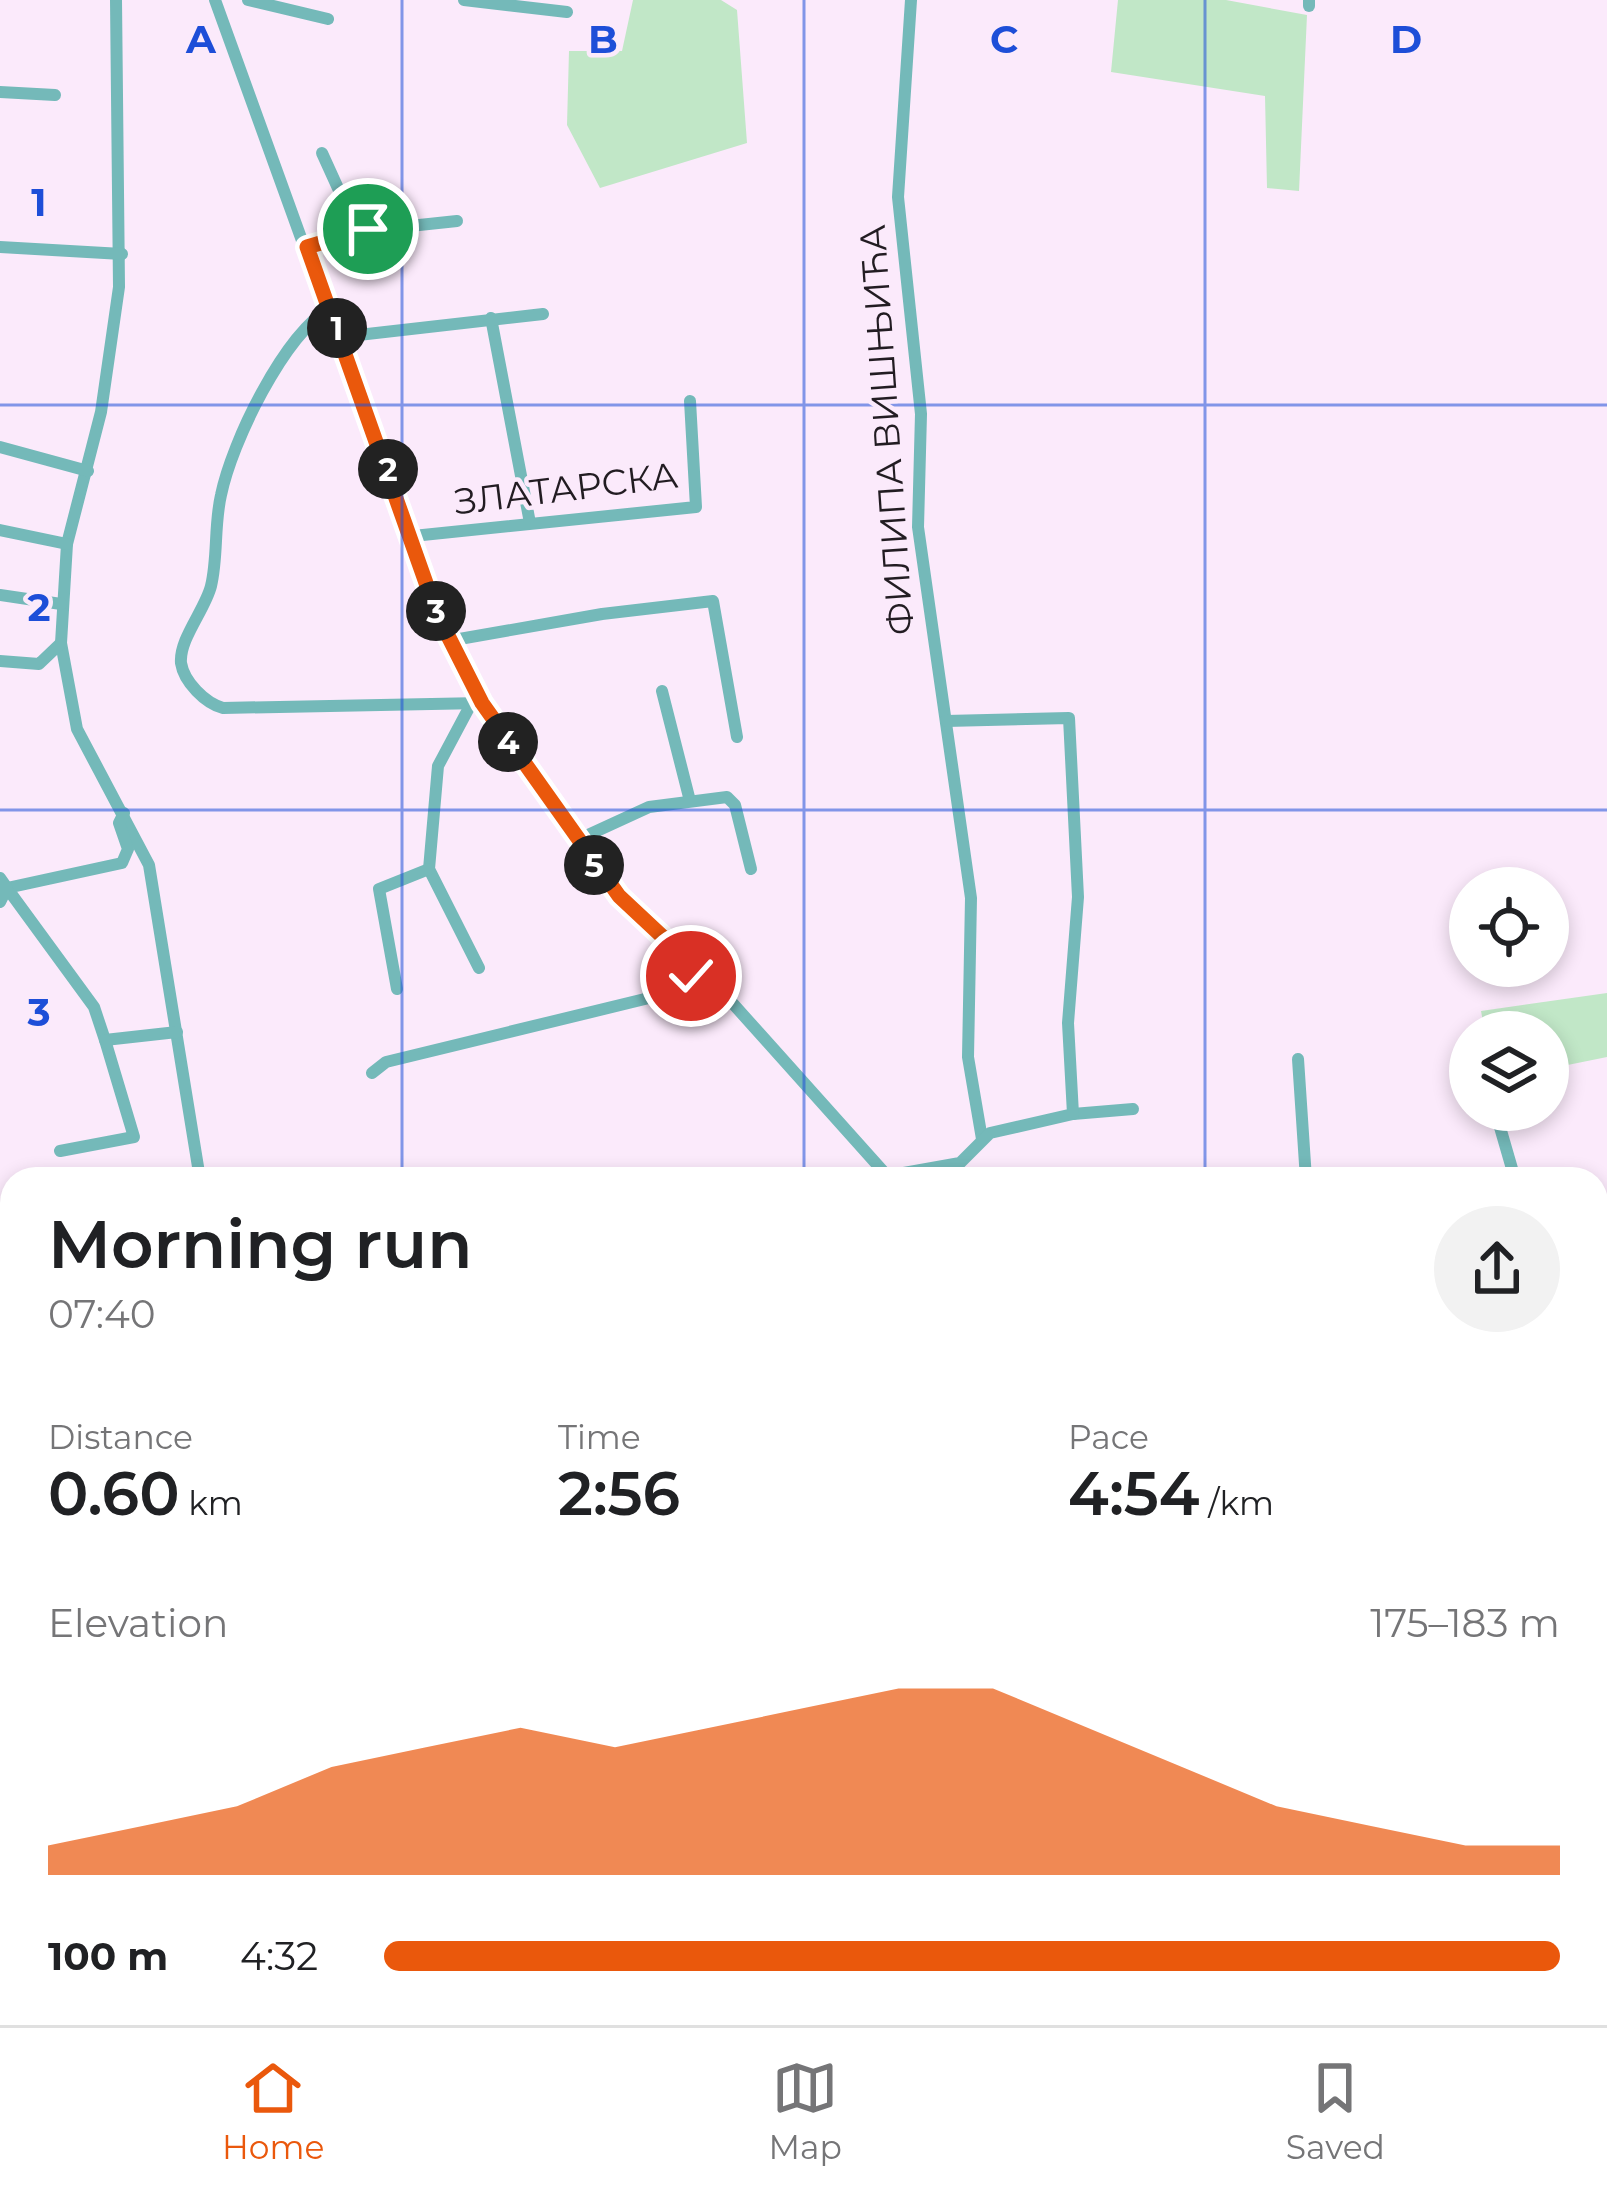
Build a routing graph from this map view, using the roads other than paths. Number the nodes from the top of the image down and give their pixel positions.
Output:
1 (116, 0) edge
2 (215, 0) edge
3 (248, 0) edge
4 (464, 0) edge
5 (911, 0) edge
6 (567, 12) dead end
7 (328, 19) dead end
8 (0, 92) edge
9 (55, 95) dead end
10 (322, 153) dead end
11 (457, 221) dead end
12 (344, 233) junction
13 (0, 247) edge
14 (307, 247) junction
15 (122, 254) junction
16 (330, 308) junction
17 (543, 314) dead end
18 (491, 318) junction
19 (341, 337) junction
20 (690, 401) dead end
21 (0, 447) edge
22 (88, 471) junction
23 (530, 523) junction
24 (0, 530) edge
25 (412, 536) junction
26 (67, 544) junction
27 (0, 596) edge
28 (61, 604) junction
29 (448, 640) junction
30 (61, 643) junction
31 (0, 661) edge
32 (662, 691) dead end
33 (476, 704) junction
34 (946, 722) junction
35 (737, 737) dead end
36 (690, 801) junction
37 (124, 813) junction
38 (575, 841) junction
39 (429, 868) junction
40 (751, 869) dead end
41 (4, 883) edge
42 (0, 902) edge
43 (479, 968) dead end
44 (696, 968) junction
45 (397, 989) dead end
46 (177, 1032) junction
47 (105, 1040) junction
48 (1298, 1059) dead end
49 (372, 1073) dead end
50 (1133, 1108) dead end
51 (1073, 1114) junction
52 (1501, 1131) edge
53 (982, 1139) junction
54 (61, 1151) dead end
55 (198, 1167) edge
56 (880, 1167) edge
57 (940, 1167) edge
58 (1305, 1167) edge
59 (1512, 1167) edge

1 - 15 street
2 - 14 street
3 - 7 street
4 - 6 street
5 - 34 street, ФИЛИПА ВИШЊИЋА
8 - 9 street
10 - 12 street
11 - 12 street
12 - 14 street
13 - 15 street
14 - 16 street
15 - 22 street
16 - 19 street
16 - 33 street
17 - 18 street
18 - 19 street
18 - 23 street
19 - 25 street
20 - 23 street, ЗЛАТАРСКА
21 - 22 street
22 - 26 street
23 - 25 street, ЗЛАТАРСКА
24 - 26 street
25 - 29 street
26 - 28 street
27 - 28 street
28 - 30 street
29 - 33 street
29 - 35 street
30 - 31 street
30 - 37 street
32 - 36 street
33 - 38 street
33 - 39 street
34 - 51 street
34 - 53 street, ФИЛИПА ВИШЊИЋА
36 - 38 street
36 - 40 street
37 - 41 street
37 - 46 street
38 - 44 street
39 - 43 street
39 - 45 street
41 - 42 street
41 - 47 street
44 - 49 street
44 - 56 street
46 - 47 street
46 - 55 street
47 - 54 street
48 - 58 street
50 - 51 street
51 - 53 street
52 - 59 street
53 - 57 street

